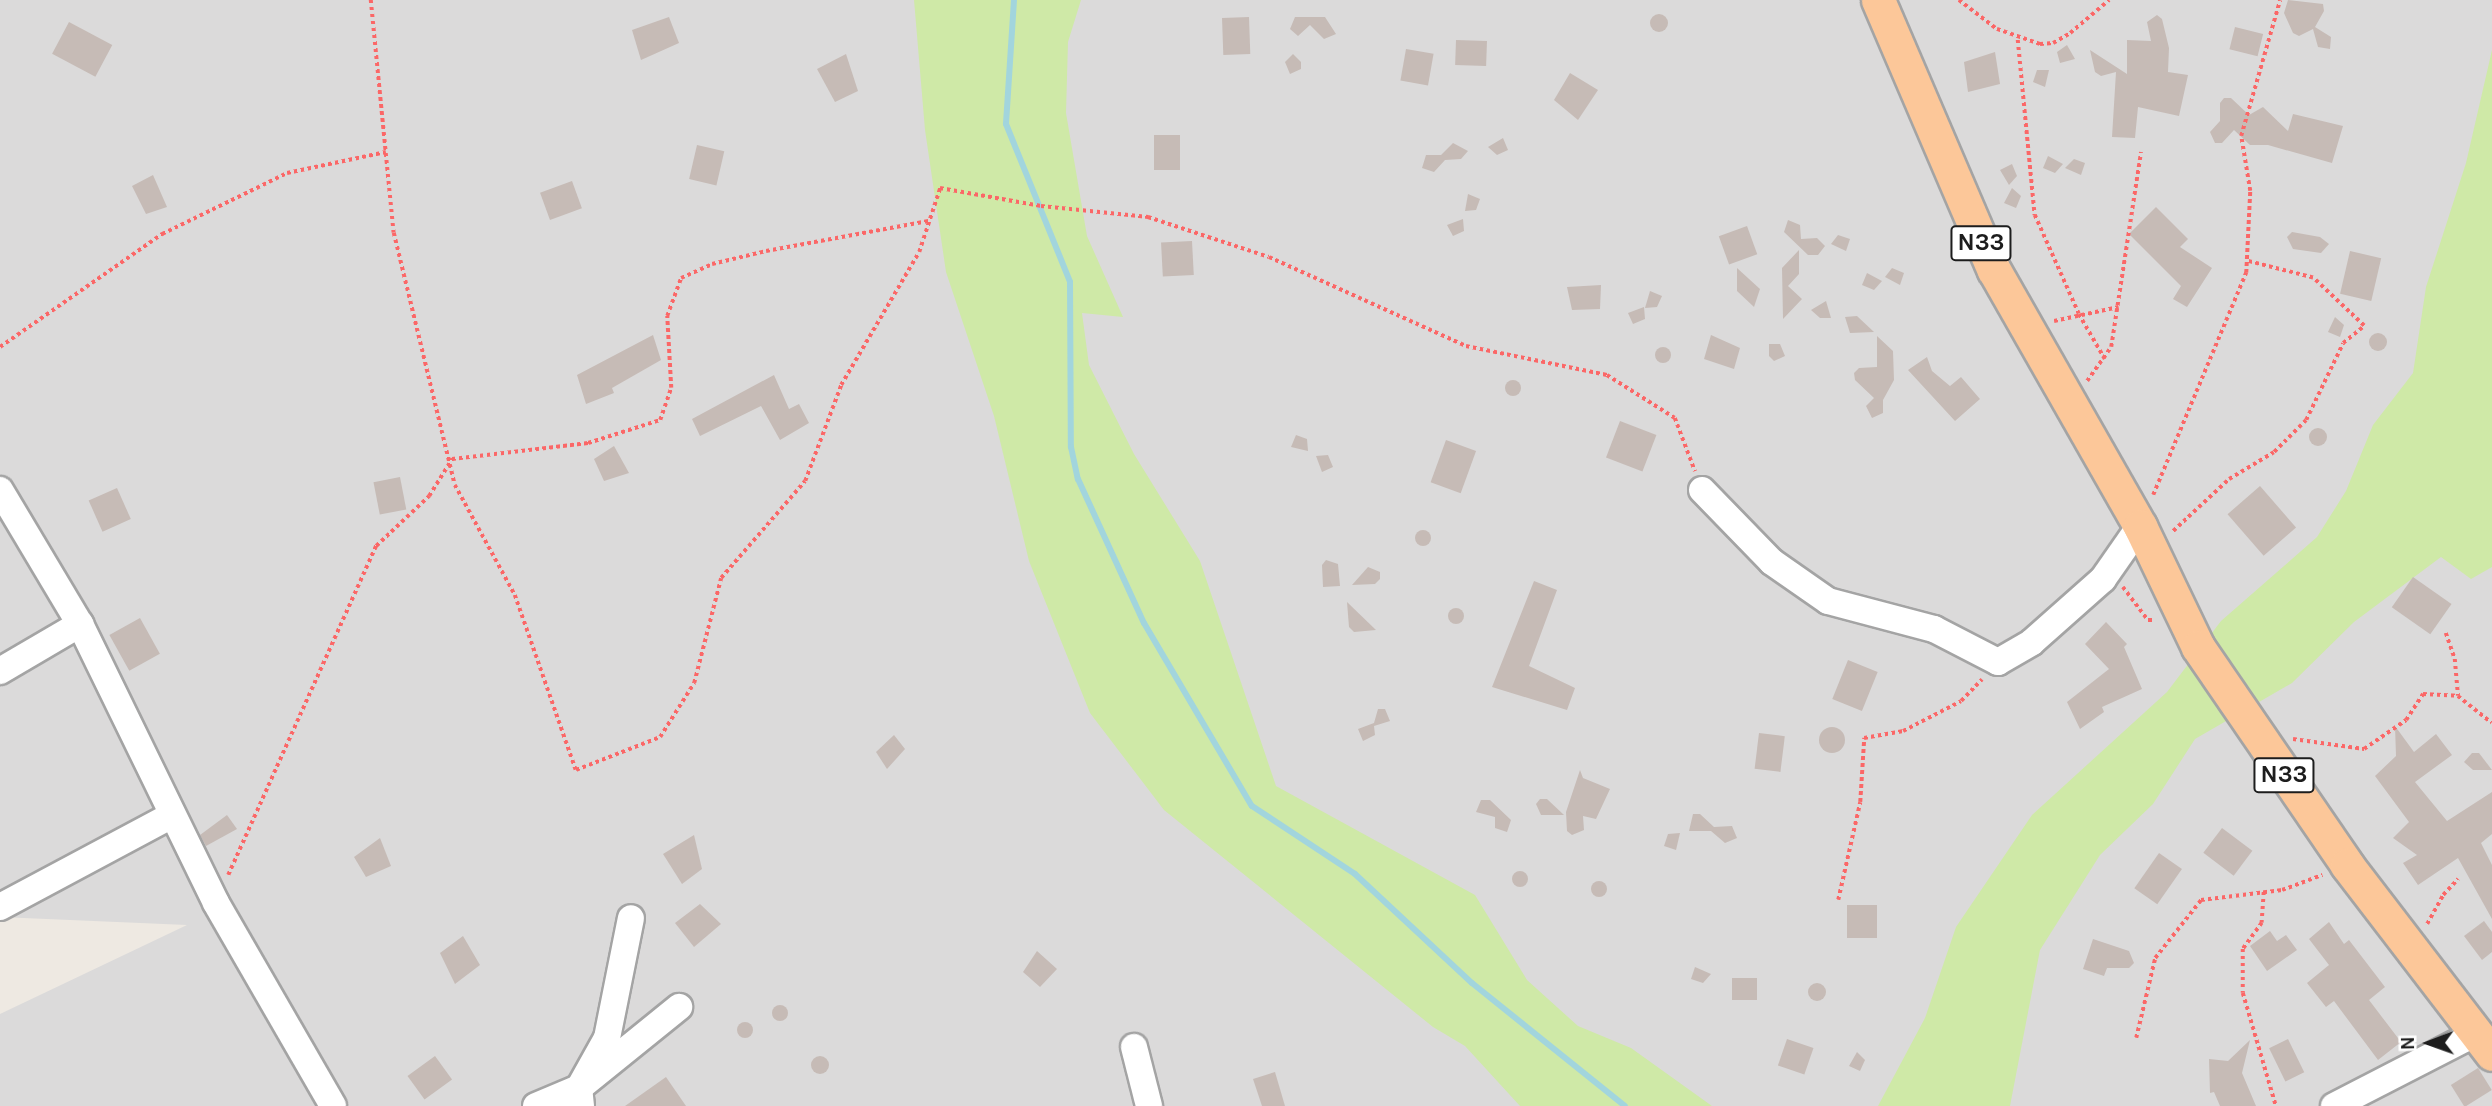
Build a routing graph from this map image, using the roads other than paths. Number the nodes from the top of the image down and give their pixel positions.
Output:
1 (1878, 0) edge
2 (0, 489) edge
3 (1702, 490) road end
4 (2146, 538) junction
5 (80, 624) junction
6 (0, 671) edge
7 (172, 815) junction
8 (0, 907) edge
9 (631, 918) dead end
10 (679, 1007) dead end
11 (2484, 1044) edge
12 (1135, 1047) dead end
13 (580, 1097) edge
14 (333, 1106) edge
15 (536, 1106) edge
16 (1149, 1106) edge
17 (2334, 1106) edge

1 - 4 main road, N33
2 - 5 street
3 - 4 street
4 - 11 main road, N33
5 - 6 street
5 - 7 street
7 - 8 street
7 - 14 street
9 - 13 street
10 - 13 street
11 - 17 street
12 - 16 street
13 - 15 street

